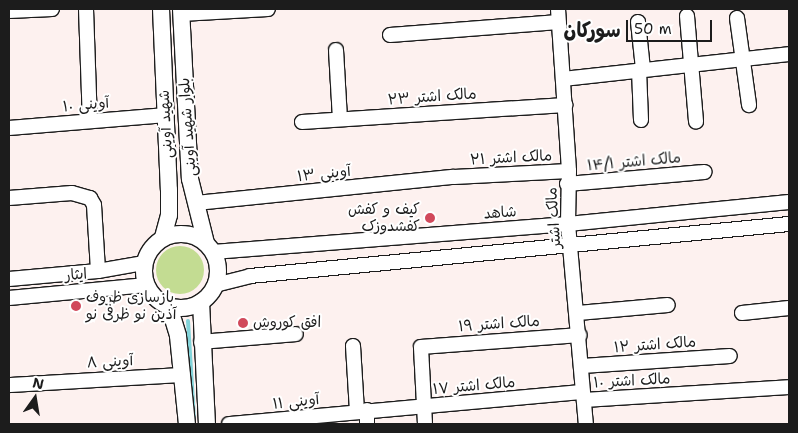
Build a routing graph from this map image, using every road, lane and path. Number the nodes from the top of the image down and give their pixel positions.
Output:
1 (52, 9) edge
2 (86, 9) edge
3 (161, 9) edge
4 (263, 9) edge
5 (9, 11) edge
6 (181, 11) edge
7 (559, 15) edge
8 (688, 16) dead end
9 (737, 18) dead end
10 (638, 22) dead end
11 (390, 35) dead end
12 (336, 50) dead end
13 (789, 54) edge
14 (742, 59) junction
15 (692, 64) junction
16 (641, 70) junction
17 (563, 80) junction
18 (564, 105) junction
19 (749, 106) dead end
20 (166, 115) junction
21 (340, 120) junction
22 (641, 120) dead end
23 (90, 121) junction
24 (302, 122) dead end
25 (696, 122) dead end
26 (9, 128) edge
27 (704, 172) dead end
28 (454, 177) joint
29 (568, 178) junction
30 (9, 198) edge
31 (789, 202) edge
32 (196, 203) junction
33 (568, 224) junction
34 (789, 224) edge
35 (163, 238) junction
36 (572, 247) junction
37 (209, 248) junction
38 (144, 263) junction
39 (98, 272) junction
40 (9, 279) edge
41 (146, 284) junction
42 (215, 285) junction
43 (9, 298) edge
44 (201, 302) junction
45 (668, 305) dead end
46 (169, 306) junction
47 (789, 308) edge
48 (578, 313) junction
49 (742, 313) dead end
50 (296, 334) dead end
51 (580, 335) junction
52 (201, 342) junction
53 (353, 346) dead end
54 (730, 356) dead end
55 (582, 366) junction
56 (183, 375) junction
57 (9, 384) edge
58 (789, 387) edge
59 (584, 396) junction
60 (424, 407) junction
61 (364, 415) edge
62 (187, 424) edge
63 (207, 424) edge
64 (229, 424) edge
65 (425, 424) edge
66 (586, 424) edge

1 - 5 street
2 - 23 street
3 - 20 main road, شهید آوینی
4 - 6 street
6 - 32 main road, بلوار شهید آوینی
7 - 11 street
7 - 17 street, مالک اشتر
8 - 15 street
9 - 14 street
10 - 16 street
12 - 21 street
13 - 14 street
14 - 15 street
14 - 19 street
15 - 16 street
15 - 25 street
16 - 17 street
16 - 22 street
17 - 18 street, مالک اشتر
18 - 21 street, مالک اشتر ۲۳
18 - 29 street, مالک اشتر
20 - 23 street, ۱۰ آوینی
20 - 35 main road, شهید آوینی
21 - 24 street, مالک اشتر ۲۳
23 - 26 street, ۱۰ آوینی
27 - 29 street, مالک اشتر ۱۴/۱
28 - 29 street, مالک اشتر ۲۱
28 - 32 street, آوینی ۱۳
29 - 33 street, مالک اشتر
30 - 39 street
31 - 33 street, شاهد
32 - 37 main road, بلوار شهید آوینی
33 - 36 street, مالک اشتر
33 - 37 street, شاهد
34 - 36 street
35 - 37 main road
35 - 38 main road
36 - 42 street
36 - 48 street, مالک اشتر
37 - 42 main road
38 - 39 street, ایثار
38 - 41 main road
39 - 40 street, ایثار
41 - 43 street, ایثار
41 - 46 main road
42 - 44 main road
44 - 46 main road
44 - 52 main road
45 - 48 street
46 - 56 main road
47 - 49 street
48 - 51 street, مالک اشتر
50 - 52 street
51 - 55 street, مالک اشتر
51 - 60 street, مالک اشتر ۱۹
52 - 63 main road
53 - 61 street
54 - 55 street, مالک اشتر ۱۲
55 - 59 street, مالک اشتر
56 - 57 street, ۸ آوینی
56 - 62 main road
58 - 59 street, مالک اشتر ۱۰
59 - 60 street, مالک اشتر ۱۷
59 - 66 street, مالک اشتر
60 - 61 street, مالک اشتر ۱۷
60 - 65 street
61 - 64 street, ۱۱ آوینی

